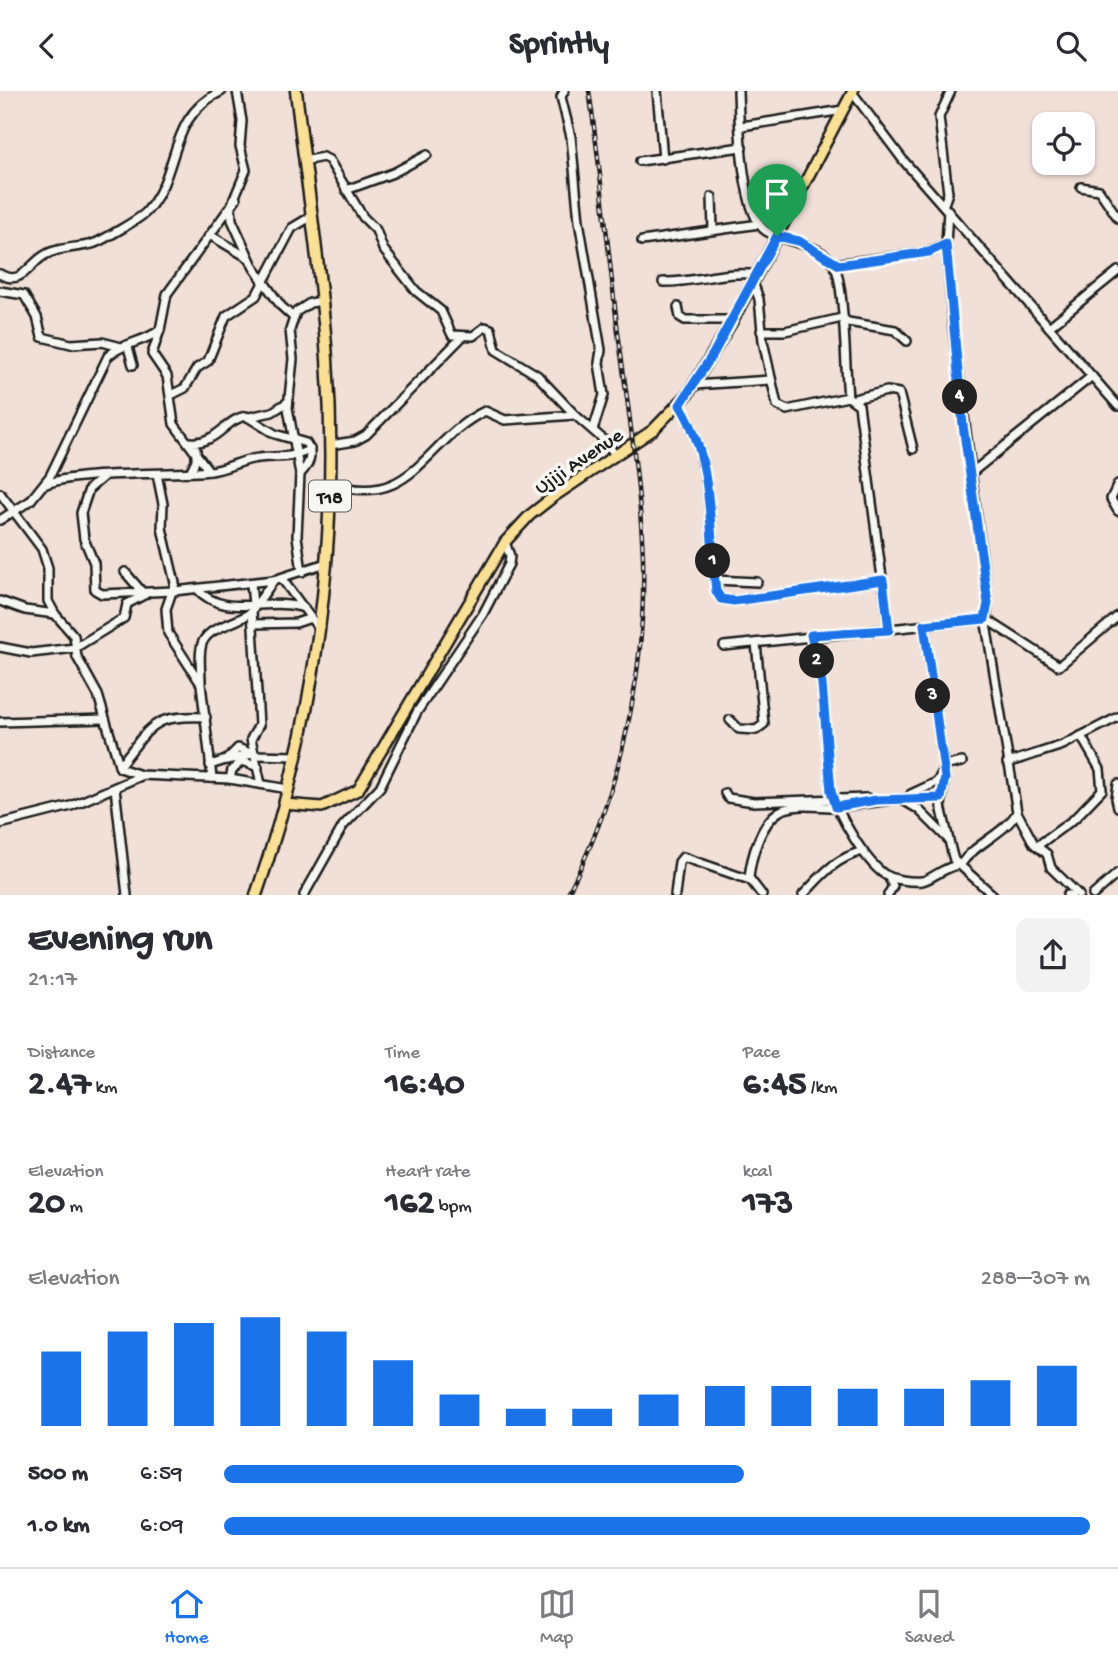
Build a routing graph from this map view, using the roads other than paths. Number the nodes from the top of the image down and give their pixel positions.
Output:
1 (222, 91) edge
2 (237, 91) edge
3 (296, 91) edge
4 (564, 91) edge
5 (657, 91) edge
6 (738, 91) edge
7 (951, 91) edge
8 (853, 92) edge
9 (843, 110) junction
10 (742, 126) junction
11 (743, 147) junction
12 (427, 155) dead end
13 (663, 159) junction
14 (304, 161) junction
15 (640, 161) dead end
16 (1081, 187) dead end
17 (346, 190) junction
18 (712, 197) dead end
19 (236, 199) junction
20 (946, 207) junction
21 (312, 216) junction
22 (1118, 218) edge
23 (759, 224) junction
24 (713, 230) junction
25 (210, 235) junction
26 (777, 236) junction
27 (642, 241) dead end
28 (946, 244) junction
29 (247, 257) junction
30 (834, 264) junction
31 (1118, 271) edge
32 (1, 276) edge
33 (755, 279) junction
34 (262, 281) junction
35 (663, 282) dead end
36 (0, 291) edge
37 (322, 301) junction
38 (678, 307) dead end
39 (293, 317) junction
40 (842, 318) junction
41 (733, 320) junction
42 (1049, 327) junction
43 (160, 330) junction
44 (761, 331) junction
45 (462, 337) junction
46 (907, 341) dead end
47 (125, 347) junction
48 (134, 365) dead end
49 (1092, 376) junction
50 (771, 380) junction
51 (694, 385) junction
52 (171, 395) junction
53 (851, 398) junction
54 (288, 402) junction
55 (680, 405) junction
56 (1118, 406) edge
57 (575, 415) junction
58 (249, 417) junction
59 (593, 430) junction
60 (293, 437) junction
61 (195, 444) junction
62 (330, 445) junction
63 (310, 449) junction
64 (913, 449) dead end
65 (296, 456) junction
66 (616, 456) junction
67 (209, 471) junction
68 (190, 472) junction
69 (157, 474) junction
70 (300, 474) junction
71 (970, 474) junction
72 (103, 477) junction
73 (330, 484) junction
74 (1118, 484) edge
75 (43, 485) junction
76 (0, 493) edge
77 (1118, 511) edge
78 (13, 512) junction
79 (0, 520) edge
80 (505, 542) junction
81 (326, 563) junction
82 (125, 572) dead end
83 (302, 572) junction
84 (715, 580) junction
85 (883, 580) junction
86 (276, 581) junction
87 (757, 582) dead end
88 (251, 583) junction
89 (197, 589) junction
90 (174, 591) junction
91 (144, 593) junction
92 (0, 601) edge
93 (256, 606) junction
94 (304, 608) junction
95 (55, 614) junction
96 (1118, 615) edge
97 (311, 618) junction
98 (985, 619) junction
99 (253, 624) junction
100 (924, 625) junction
101 (319, 629) junction
102 (889, 630) junction
103 (811, 635) junction
104 (756, 643) junction
105 (724, 646) dead end
106 (0, 647) edge
107 (201, 647) junction
108 (75, 648) junction
109 (193, 670) junction
110 (201, 684) junction
111 (206, 717) junction
112 (1118, 717) edge
113 (105, 719) junction
114 (730, 720) dead end
115 (0, 722) edge
116 (1081, 736) junction
117 (254, 754) junction
118 (296, 756) junction
119 (230, 759) junction
120 (242, 761) junction
121 (962, 762) dead end
122 (1007, 763) junction
123 (210, 765) junction
124 (119, 766) junction
125 (258, 767) junction
126 (943, 767) junction
127 (141, 775) junction
128 (212, 778) junction
129 (230, 779) junction
130 (261, 784) junction
131 (1118, 784) edge
132 (116, 788) junction
133 (288, 789) junction
134 (725, 793) dead end
135 (941, 798) junction
136 (901, 799) junction
137 (284, 804) junction
138 (835, 804) junction
139 (1118, 807) edge
140 (1017, 812) junction
141 (0, 824) edge
142 (948, 838) junction
143 (1037, 846) junction
144 (863, 851) junction
145 (961, 864) junction
146 (1118, 873) edge
147 (888, 876) junction
148 (750, 880) junction
149 (127, 895) edge
150 (256, 895) edge
151 (304, 895) edge
152 (675, 895) edge
153 (762, 895) edge
154 (803, 895) edge
155 (888, 895) edge
156 (993, 895) edge
157 (1079, 895) edge
158 (1093, 895) edge

1 - 32 street
2 - 19 street
3 - 14 highway, T18
4 - 59 street
5 - 13 street
6 - 10 street
7 - 20 street
8 - 9 main road, Ujiji Avenue
8 - 20 street
9 - 10 street
9 - 26 main road, Ujiji Avenue
10 - 11 street
11 - 13 street
11 - 23 street
12 - 17 street
13 - 15 street
14 - 17 street
14 - 21 highway, T18
16 - 22 street
17 - 45 street
18 - 24 street
19 - 25 street
19 - 29 street
20 - 28 street
20 - 42 street
21 - 34 street
21 - 37 highway, T18
23 - 24 street
23 - 26 street
24 - 27 street
25 - 29 street
25 - 43 street
26 - 30 street
26 - 33 main road, Ujiji Avenue
28 - 30 street
28 - 71 street
29 - 34 street
30 - 40 street
31 - 42 street
33 - 35 street
33 - 41 main road, Ujiji Avenue
33 - 44 street
34 - 39 street
34 - 52 street
36 - 47 street
37 - 39 street
37 - 62 highway, T18
38 - 41 street
39 - 54 street
40 - 44 street
40 - 46 street
40 - 53 street
41 - 51 main road, Ujiji Avenue
42 - 49 street
43 - 47 street
43 - 52 street
44 - 50 street
45 - 57 street
45 - 62 street
47 - 48 street
47 - 75 street
49 - 56 street
49 - 71 street
50 - 51 street
50 - 53 street
51 - 55 main road, Ujiji Avenue
52 - 61 street
53 - 64 street
53 - 85 street
54 - 58 street
54 - 60 street
55 - 66 main road, Ujiji Avenue
55 - 84 street
57 - 59 street
57 - 73 street
58 - 60 street
58 - 61 street
59 - 66 street
60 - 63 street
60 - 65 street
61 - 67 street
61 - 68 street
62 - 73 highway, T18
63 - 65 street
63 - 70 street
65 - 67 street
65 - 70 street
66 - 80 main road, Ujiji Avenue
67 - 68 street
68 - 69 street
69 - 72 street
69 - 90 street
70 - 83 street
71 - 98 street
72 - 75 street
72 - 91 street
73 - 81 highway, T18
74 - 77 street
75 - 78 street
76 - 78 street
78 - 79 street
78 - 95 street
80 - 137 main road, Ujiji Avenue
80 - 151 street
81 - 83 street
81 - 101 highway, T18
82 - 91 street
83 - 86 street
84 - 85 street
84 - 87 street
85 - 102 street
86 - 88 street
86 - 93 street
86 - 94 street
88 - 89 street
88 - 93 street
89 - 90 street
89 - 93 street
90 - 91 street
90 - 109 street
91 - 108 street
92 - 95 street
93 - 94 street
93 - 99 street
93 - 107 street
94 - 97 street
95 - 108 street
96 - 98 street
97 - 99 street
97 - 101 street
98 - 100 street
98 - 122 street
99 - 117 street
100 - 102 street
100 - 126 street
101 - 118 highway, T18
102 - 103 street
103 - 104 street
103 - 138 street
104 - 105 street
104 - 114 street
106 - 108 street
107 - 109 street
107 - 110 street
108 - 113 street
109 - 110 street
110 - 111 street
111 - 123 street
111 - 124 street
112 - 116 street
113 - 115 street
113 - 124 street
116 - 122 street
116 - 143 street
117 - 118 street
117 - 119 street
117 - 125 street
118 - 133 highway, T18
119 - 120 street
119 - 123 street
120 - 125 street
120 - 129 street
121 - 126 street
122 - 140 street
123 - 128 street
124 - 127 street
125 - 130 street
126 - 135 street
126 - 138 street
127 - 128 street
127 - 132 street
128 - 129 street
129 - 130 street
130 - 133 street
131 - 139 street
132 - 141 street
132 - 149 street
133 - 137 highway, T18
134 - 138 street
135 - 136 street
135 - 142 street
136 - 138 street
136 - 142 street
137 - 150 highway, T18
138 - 144 street
138 - 148 street
140 - 143 street
140 - 145 street
142 - 145 street
143 - 157 street
144 - 147 street
144 - 154 street
145 - 147 street
145 - 156 street
146 - 158 street
147 - 155 street
148 - 152 street
148 - 153 street

